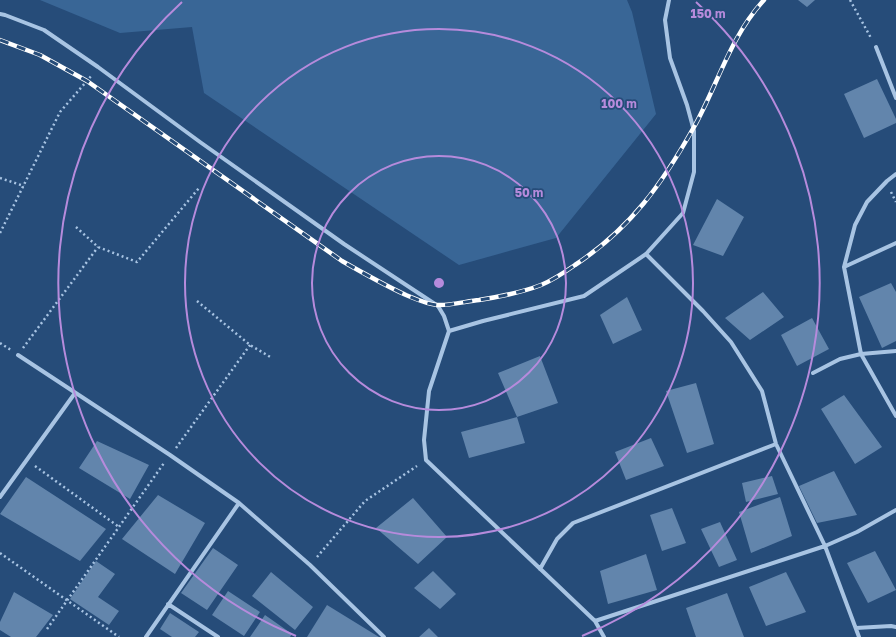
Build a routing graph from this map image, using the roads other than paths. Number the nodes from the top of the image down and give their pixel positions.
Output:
1 (669, 0) edge
2 (0, 14) edge
3 (876, 48) road end
4 (896, 98) edge
5 (896, 174) edge
6 (896, 243) edge
7 (646, 254) junction
8 (844, 267) junction
9 (449, 332) junction
10 (896, 351) edge
11 (18, 354) road end
12 (861, 354) junction
13 (813, 373) dead end
14 (75, 393) junction
15 (896, 416) edge
16 (776, 444) junction
17 (0, 497) edge
18 (239, 503) junction
19 (896, 510) edge
20 (825, 546) junction
21 (540, 569) junction
22 (168, 604) junction
23 (595, 621) junction
24 (896, 627) edge
25 (856, 628) junction
26 (146, 637) edge
27 (218, 637) edge
28 (384, 637) edge
29 (604, 637) edge
30 (859, 637) edge

1 - 7 street
2 - 9 street
3 - 4 street
5 - 8 street
6 - 8 street
7 - 9 street
7 - 16 street
8 - 12 street
9 - 21 street
10 - 12 street
11 - 14 street
12 - 13 street
12 - 15 street
14 - 17 street
14 - 18 street
16 - 20 street
16 - 21 street
18 - 22 street
18 - 28 street
19 - 20 street
20 - 23 street
20 - 25 street
21 - 23 street
22 - 26 street
22 - 27 street
23 - 29 street
24 - 25 street
25 - 30 street

